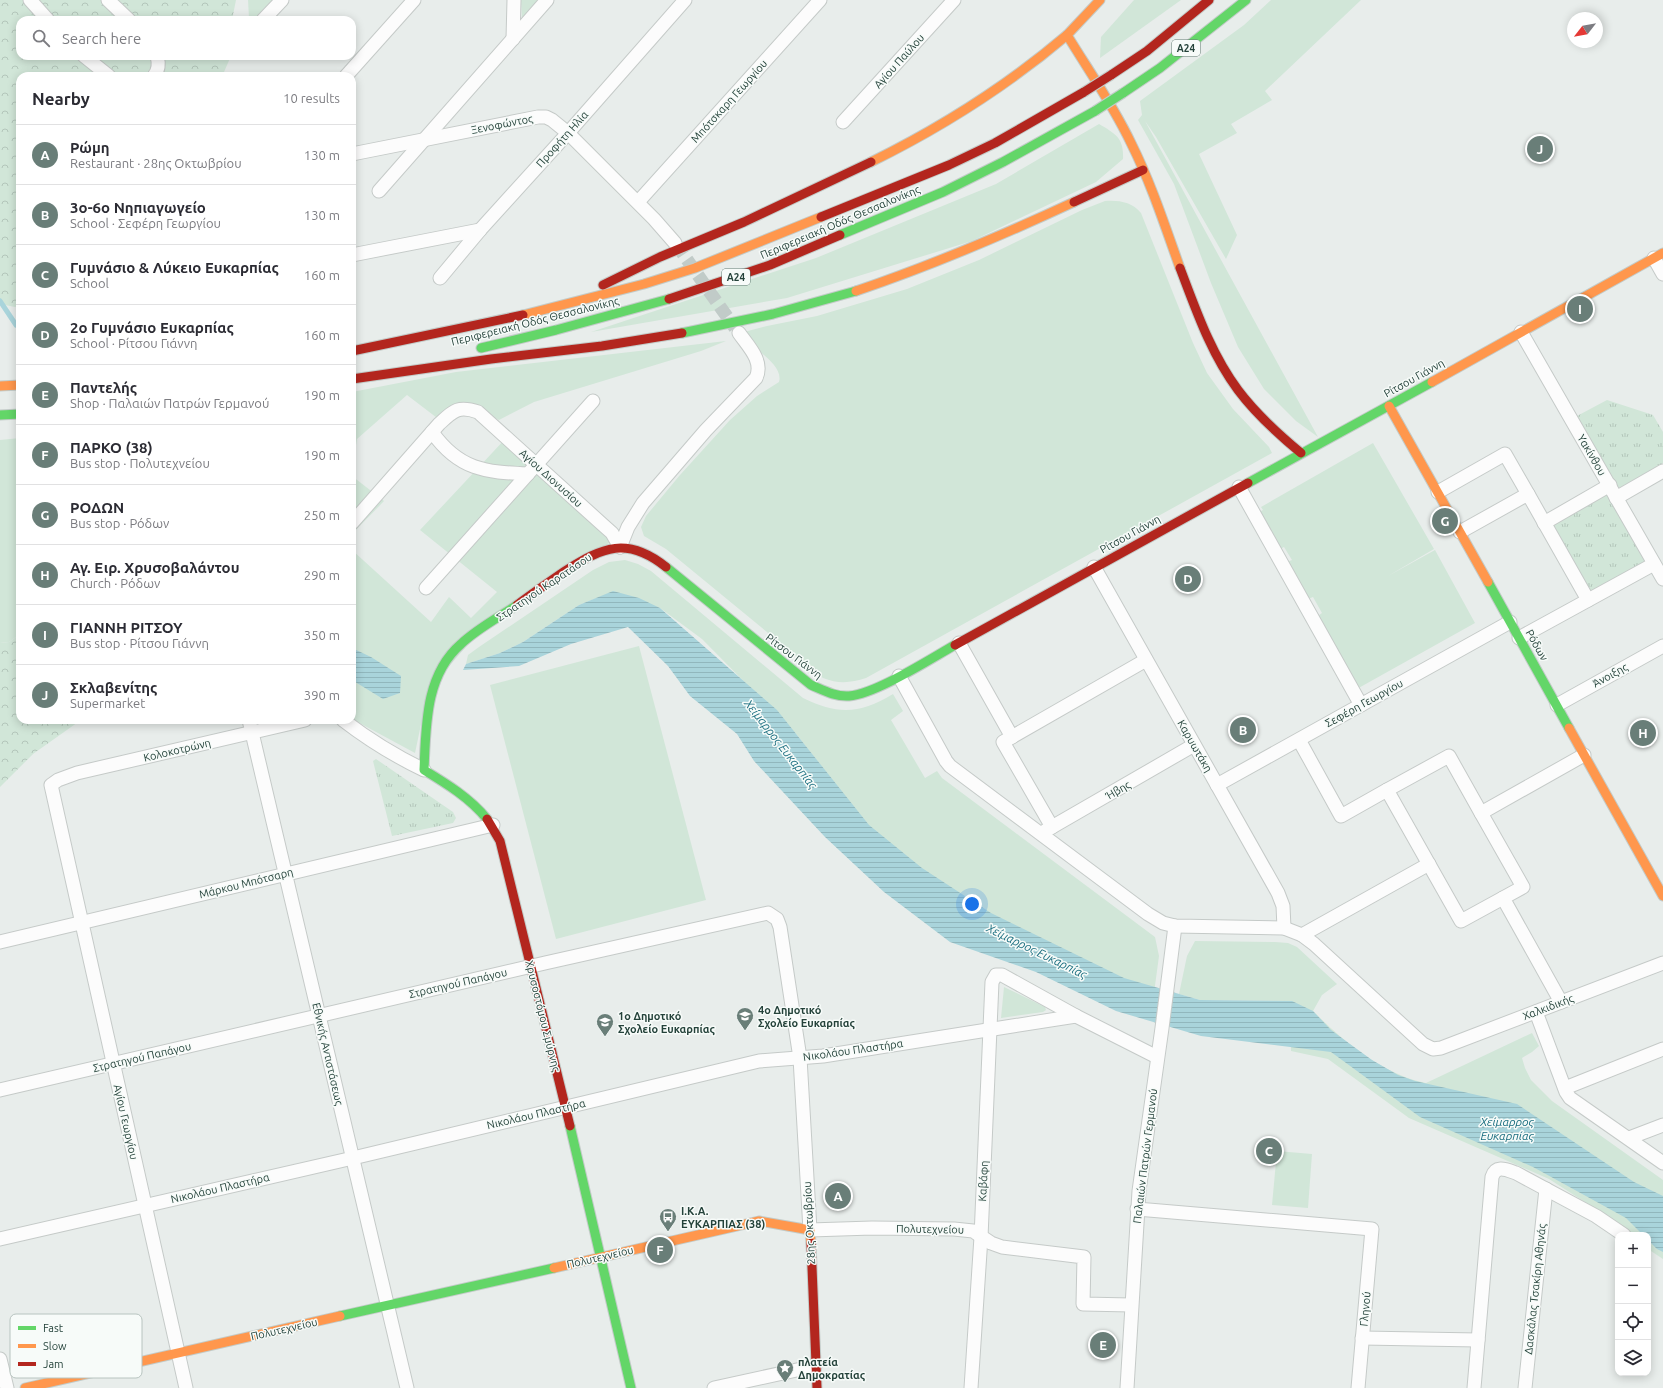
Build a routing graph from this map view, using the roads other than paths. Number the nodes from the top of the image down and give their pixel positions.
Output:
1 (30, 0) edge
2 (108, 0) edge
3 (282, 0) edge
4 (414, 0) edge
5 (514, 0) edge
6 (547, 0) edge
7 (684, 0) edge
8 (820, 0) edge
9 (954, 0) edge
10 (1100, 0) edge
11 (1209, 0) edge
12 (1246, 0) edge
13 (44, 16) edge
14 (125, 16) edge
15 (267, 16) edge
16 (1067, 35) junction
17 (512, 39) junction
18 (89, 60) edge
19 (158, 60) edge
20 (104, 72) edge
21 (156, 72) edge
22 (350, 72) edge
23 (843, 122) dead end
24 (568, 133) junction
25 (423, 140) junction
26 (356, 153) edge
27 (1143, 170) junction
28 (379, 191) dead end
29 (638, 202) junction
30 (480, 230) junction
31 (675, 243) tunnel mouth
32 (356, 254) edge
33 (1658, 255) edge
34 (1663, 274) edge
35 (440, 278) dead end
36 (555, 308) junction
37 (1521, 332) junction
38 (739, 333) tunnel mouth
39 (356, 350) edge
40 (472, 350) dead end
41 (435, 358) dead end
42 (356, 372) edge
43 (356, 378) edge
44 (16, 385) edge
45 (0, 386) edge
46 (593, 401) dead end
47 (1389, 406) junction
48 (16, 414) edge
49 (0, 415) edge
50 (432, 432) junction
51 (1301, 454) junction
52 (532, 470) junction
53 (1663, 471) edge
54 (1610, 485) junction
55 (1239, 487) junction
56 (1438, 492) junction
57 (1528, 494) junction
58 (1616, 498) junction
59 (356, 518) edge
60 (1544, 523) junction
61 (1460, 532) junction
62 (620, 547) junction
63 (1654, 564) junction
64 (1094, 567) junction
65 (1663, 579) edge
66 (426, 588) dead end
67 (1588, 600) junction
68 (1510, 622) junction
69 (1519, 638) junction
70 (959, 643) junction
71 (1663, 646) edge
72 (1146, 660) junction
73 (899, 676) junction
74 (1361, 705) junction
75 (1557, 705) junction
76 (269, 724) edge
77 (348, 724) edge
78 (251, 726) edge
79 (1012, 736) junction
80 (1299, 740) junction
81 (1194, 745) junction
82 (1584, 755) junction
83 (424, 770) junction
84 (51, 785) joint
85 (1217, 785) junction
86 (1387, 790) junction
87 (1481, 813) junction
88 (493, 825) junction
89 (1052, 827) junction
90 (1041, 834) junction
91 (1429, 864) junction
92 (286, 874) junction
93 (1663, 896) edge
94 (1503, 898) junction
95 (82, 923) junction
96 (1175, 926) junction
97 (1284, 928) junction
98 (1302, 935) junction
99 (0, 942) edge
100 (1663, 963) edge
101 (531, 966) junction
102 (1561, 1002) junction
103 (1536, 1012) junction
104 (319, 1016) junction
105 (1076, 1016) junction
106 (989, 1029) junction
107 (1663, 1049) edge
108 (1157, 1057) junction
109 (800, 1058) junction
110 (113, 1064) junction
111 (1565, 1088) junction
112 (0, 1090) edge
113 (565, 1107) junction
114 (1663, 1125) edge
115 (1629, 1138) junction
116 (352, 1158) junction
117 (1663, 1163) edge
118 (1546, 1189) junction
119 (145, 1206) junction
120 (1137, 1209) junction
121 (810, 1230) junction
122 (1620, 1232) edge
123 (980, 1237) junction
124 (0, 1239) edge
125 (600, 1257) junction
126 (387, 1305) junction
127 (1131, 1305) junction
128 (1362, 1338) junction
129 (1478, 1340) junction
130 (178, 1352) junction
131 (0, 1359) edge
132 (142, 1360) edge
133 (816, 1366) junction
134 (68, 1378) edge
135 (7, 1388) edge
136 (25, 1388) edge
137 (186, 1388) edge
138 (407, 1388) edge
139 (631, 1388) edge
140 (714, 1388) edge
141 (817, 1388) edge
142 (971, 1388) edge
143 (1127, 1388) edge
144 (1358, 1388) edge
145 (1474, 1388) edge
146 (1525, 1388) edge

1 - 13 street
2 - 14 street
3 - 15 street
4 - 22 street
5 - 17 street
6 - 17 street
7 - 24 street, Προφήτη Ηλία
8 - 29 street, Μπότσκαρη Γεωργίου
9 - 23 street, Αγίου Παύλου
10 - 16 main road
11 - 36 main road, Περιφερειακή Οδός Θεσσαλονίκης / Α24, bridge
12 - 40 main road, Περιφερειακή Οδός Θεσσαλονίκης / Α24, bridge
16 - 27 main road
16 - 36 main road
17 - 25 street
18 - 20 street
19 - 21 street
24 - 25 street, Ξενοφώντος
24 - 29 street, Ξενοφώντος
24 - 30 street, Προφήτη Ηλία
25 - 26 street, Ξενοφώντος
25 - 28 street
27 - 43 main road
27 - 51 main road
29 - 31 street, Ξενοφώντος
30 - 32 street
30 - 35 street, Προφήτη Ηλία
33 - 34 street
33 - 37 main road, Ρίτσου Γιάννη
36 - 39 main road, Περιφερειακή Οδός Θεσσαλονίκης / Α24
37 - 47 main road, Ρίτσου Γιάννη
37 - 54 street, Υακίνθου
38 - 62 street
41 - 42 main road
44 - 45 main road
46 - 52 street
47 - 51 main road, Ρίτσου Γιάννη
47 - 56 main road, Ρόδων
48 - 49 main road
50 - 52 street
50 - 52 street, Αγίου Διονυσίου
50 - 59 street
51 - 55 main road, Ρίτσου Γιάννη
52 - 62 street, Αγίου Διονυσίου
52 - 66 street
53 - 58 street
54 - 58 street, Υακίνθου
54 - 60 street
55 - 64 main road, Ρίτσου Γιάννη
55 - 74 street
56 - 57 street
56 - 61 main road, Ρόδων
57 - 60 street
57 - 61 street
58 - 63 street, Υακίνθου
60 - 67 street
61 - 68 main road, Ρόδων
62 - 73 main road, Ρίτσου Γιάννη
62 - 83 main road, Στρατηγού Καρατάσου
63 - 65 street, Υακίνθου
63 - 67 street
64 - 70 main road, Ρίτσου Γιάννη
64 - 72 street, Καρυωτάκη
67 - 69 street
68 - 69 main road, Ρόδων
68 - 74 street, Σεφέρη Γεωργίου
69 - 75 main road, Ρόδων
70 - 73 main road, Ρίτσου Γιάννη
70 - 79 street
71 - 75 street, Άνοιξης
72 - 79 street
72 - 81 street, Καρυωτάκη
73 - 90 street
74 - 80 street, Σεφέρη Γεωργίου
75 - 82 main road, Ρόδων
76 - 78 street, Κολοκοτρώνη
77 - 83 street, Χρυσοστόμου Σμύρνης
78 - 84 street, Κολοκοτρώνη
78 - 92 street, Εθνικής Αντιστάσεως
79 - 89 street
80 - 85 street, Σεφέρη Γεωργίου
80 - 86 street
81 - 85 street, Καρυωτάκη
81 - 89 street, Ήβης
82 - 87 street
82 - 93 main road, Ρόδων
83 - 88 main road, Χρυσοστόμου Σμύρνης
84 - 95 street, Αγίου Γεωργίου
85 - 97 street, Καρυωτάκη
86 - 87 street
86 - 91 street
87 - 94 street
88 - 92 street, Μάρκου Μπότσαρη
88 - 101 main road, Χρυσοστόμου Σμύρνης
89 - 90 street, Ήβης
90 - 96 street
91 - 94 street
91 - 98 street
92 - 95 street, Μάρκου Μπότσαρη
92 - 104 street, Εθνικής Αντιστάσεως
94 - 102 street
95 - 99 street, Μάρκου Μπότσαρη
95 - 110 street, Αγίου Γεωργίου
96 - 97 street
96 - 108 street, Παλαιών Πατρών Γερμανού
97 - 98 street
98 - 103 street, Χαλκιδικής
100 - 102 street, Χαλκιδικής
101 - 104 street, Στρατηγού Παπάγου
101 - 109 street, Στρατηγού Παπάγου
101 - 113 main road, Χρυσοστόμου Σμύρνης
102 - 103 street, Χαλκιδικής
103 - 111 street
104 - 110 street, Στρατηγού Παπάγου
104 - 116 street, Εθνικής Αντιστάσεως
105 - 106 street, Νικολάου Πλαστήρα
105 - 106 street, Καβάφη
105 - 108 street
106 - 109 street, Νικολάου Πλαστήρα
106 - 123 street, Καβάφη
107 - 111 street
108 - 120 street, Παλαιών Πατρών Γερμανού
109 - 113 street, Νικολάου Πλαστήρα
109 - 121 street, 28ης Οκτωβρίου
110 - 112 street, Στρατηγού Παπάγου
110 - 119 street, Αγίου Γεωργίου
111 - 115 street
113 - 116 street, Νικολάου Πλαστήρα
113 - 125 main road, Χρυσοστόμου Σμύρνης
114 - 115 street
115 - 117 street
116 - 119 street, Νικολάου Πλαστήρα
116 - 126 street, Εθνικής Αντιστάσεως
118 - 122 street
118 - 129 street
118 - 146 street, Δασκάλας Τσακίρη Αθηνάς
119 - 124 street, Νικολάου Πλαστήρα
119 - 130 street, Αγίου Γεωργίου
120 - 127 street, Παλαιών Πατρών Γερμανού
120 - 128 street, Γληνού
121 - 123 street, Πολυτεχνείου
121 - 125 main road, Πολυτεχνείου
121 - 133 main road, 28ης Οκτωβρίου
123 - 127 street, Πολυτεχνείου
123 - 142 street, Καβάφη
125 - 126 main road, Πολυτεχνείου
125 - 139 main road, Χρυσοστόμου Σμύρνης
126 - 130 main road, Πολυτεχνείου
126 - 138 street, Εθνικής Αντιστάσεως
127 - 143 street, Παλαιών Πατρών Γερμανού
128 - 129 street
128 - 144 street, Γληνού
129 - 145 street
130 - 132 main road, Πολυτεχνείου
130 - 137 street, Αγίου Γεωργίου
131 - 135 street
133 - 140 street
133 - 141 main road, 28ης Οκτωβρίου
134 - 136 main road, Πολυτεχνείου

